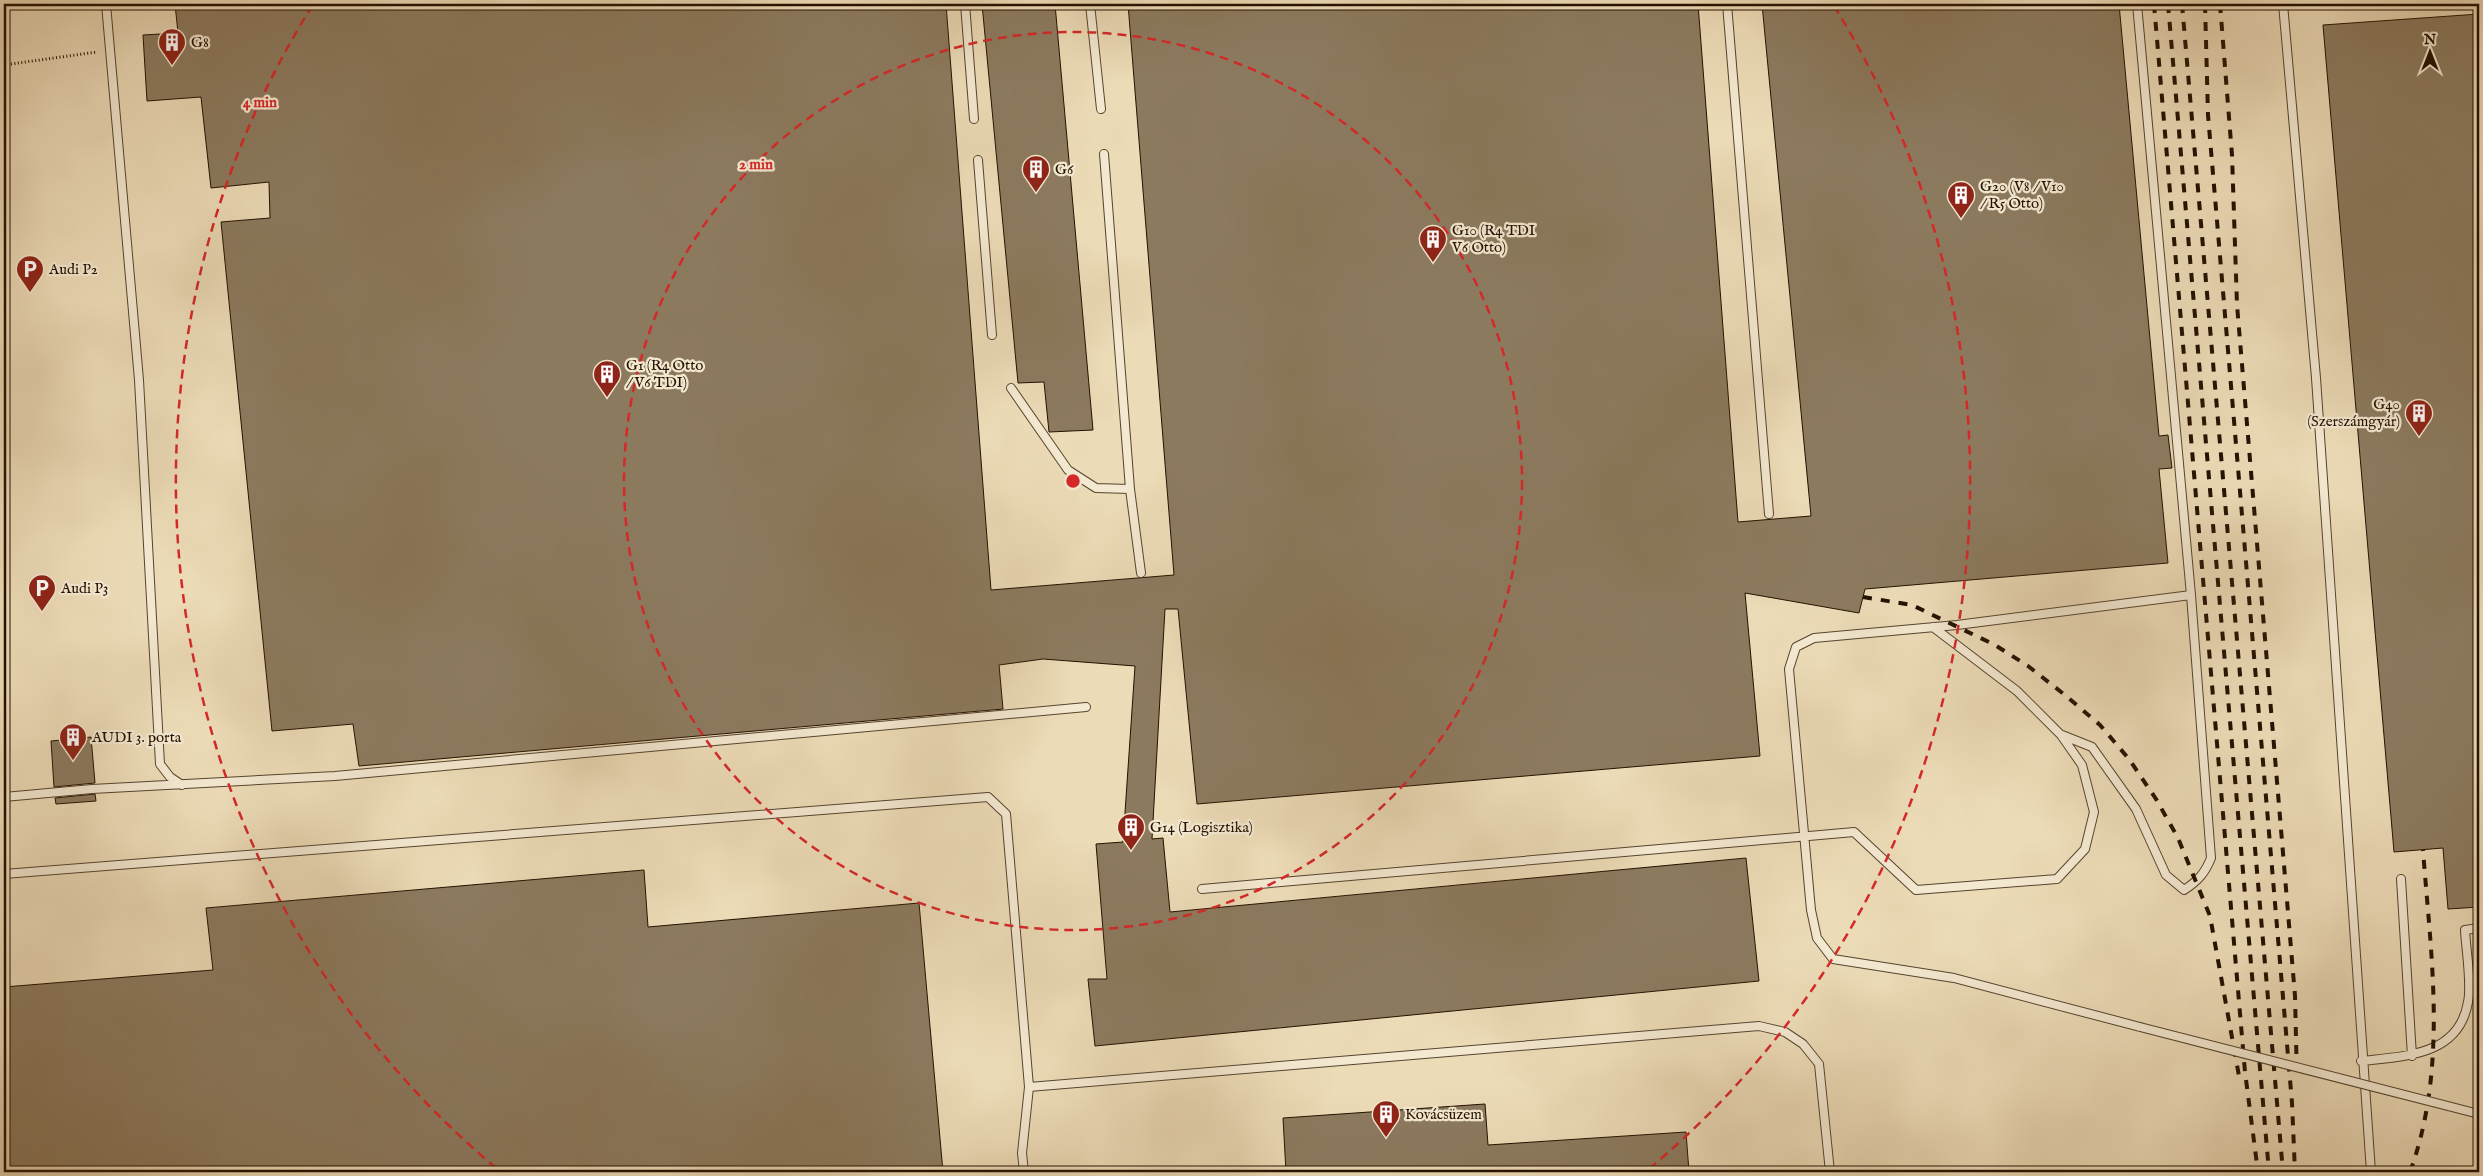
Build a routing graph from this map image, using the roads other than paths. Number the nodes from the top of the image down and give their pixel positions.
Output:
1 (106, 4) edge
2 (965, 4) edge
3 (1090, 4) edge
4 (1727, 4) edge
5 (2137, 4) edge
6 (2283, 4) edge
7 (1101, 109) dead end
8 (974, 120) dead end
9 (1104, 154) dead end
10 (978, 160) dead end
11 (992, 334) dead end
12 (1011, 388) dead end
13 (1130, 489) junction
14 (1769, 514) dead end
15 (1141, 573) dead end
16 (2191, 595) junction
17 (1933, 627) junction
18 (1086, 707) dead end
19 (2061, 735) junction
20 (182, 785) junction
21 (4, 797) edge
22 (1804, 835) junction
23 (4, 874) edge
24 (2401, 879) dead end
25 (1202, 889) dead end
26 (2479, 928) edge
27 (2412, 1056) junction
28 (2361, 1061) junction
29 (1029, 1087) junction
30 (2479, 1114) edge
31 (1024, 1172) edge
32 (1830, 1172) edge
33 (2370, 1172) edge

1 - 20 lane
2 - 8 lane
3 - 7 lane
4 - 14 lane
5 - 16 lane
6 - 28 lane
9 - 13 lane
10 - 11 lane
12 - 13 lane
13 - 15 lane
16 - 17 lane
16 - 19 lane
17 - 19 lane
17 - 22 lane
18 - 20 lane
19 - 22 lane
20 - 21 lane
22 - 25 lane
22 - 30 lane, bridge
23 - 29 lane
24 - 27 lane
26 - 27 lane
27 - 28 lane
28 - 33 lane
29 - 31 lane
29 - 32 lane

